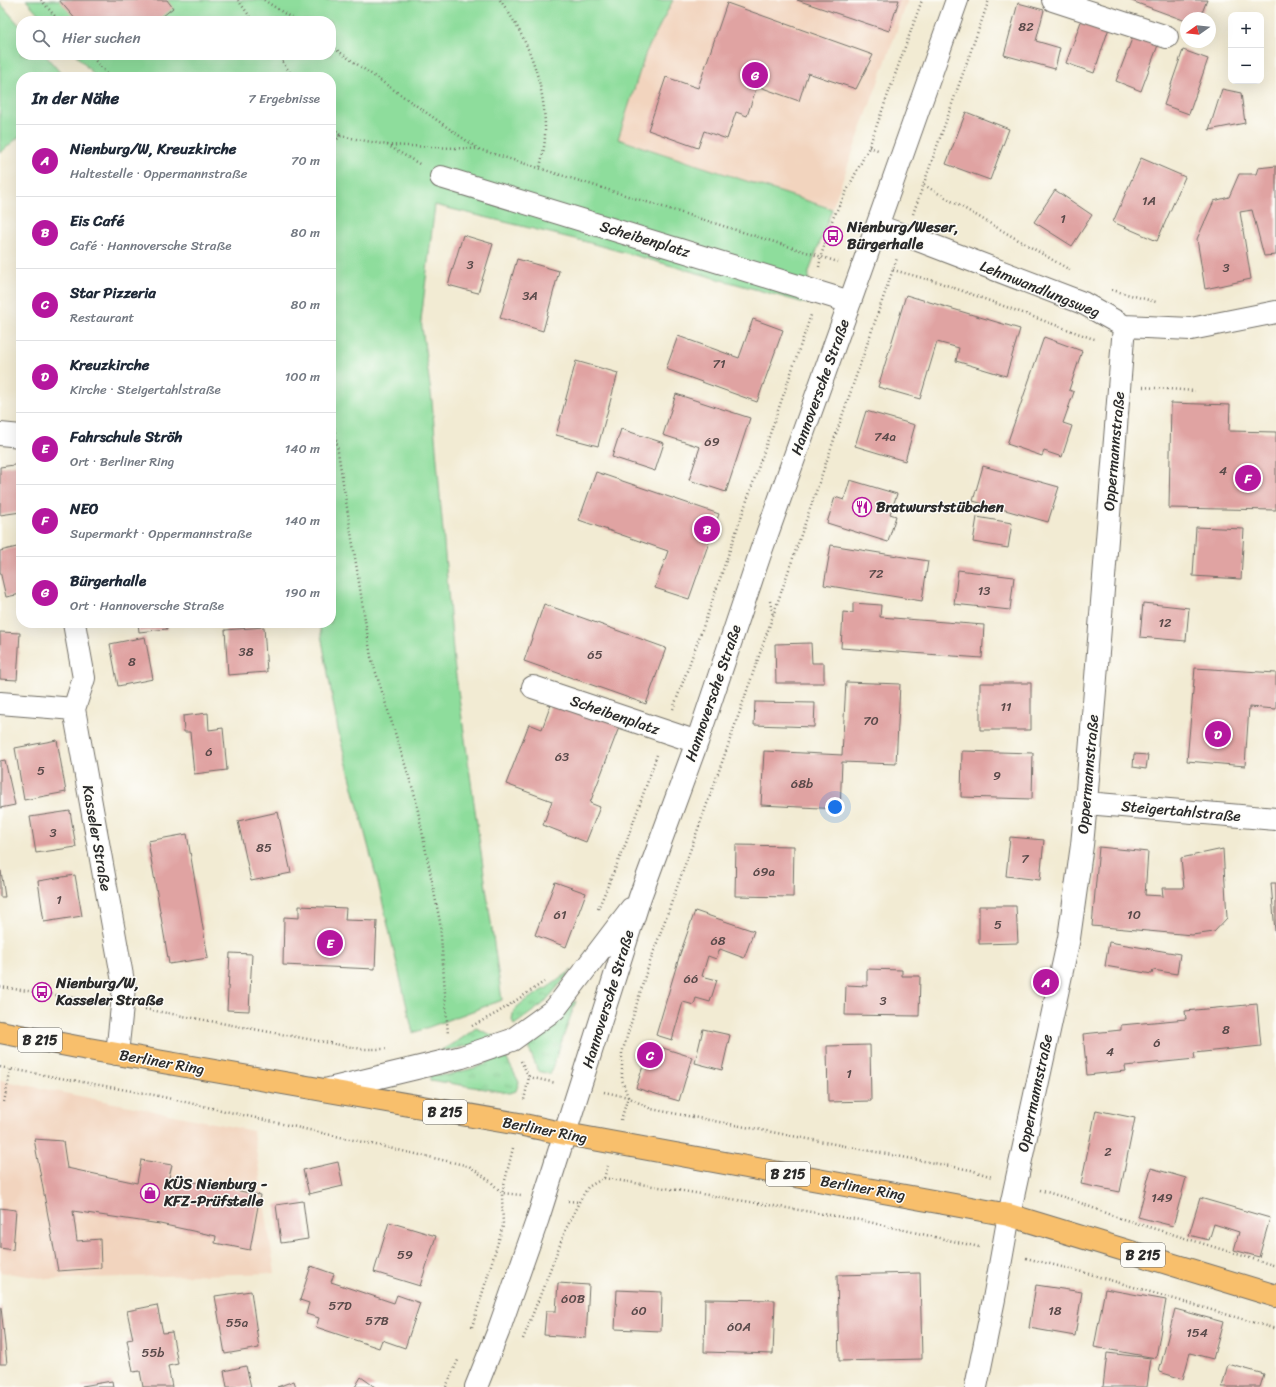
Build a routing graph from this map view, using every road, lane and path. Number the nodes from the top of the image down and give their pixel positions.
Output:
1 (41, 0) edge
2 (238, 0) edge
3 (264, 0) edge
4 (500, 0) edge
5 (922, 0) edge
6 (957, 0) edge
7 (989, 0) edge
8 (1053, 0) edge
9 (55, 16) edge
10 (249, 16) edge
11 (288, 16) edge
12 (1167, 37) dead end
13 (336, 50) edge
14 (95, 60) edge
15 (281, 60) edge
16 (105, 72) edge
17 (290, 72) edge
18 (336, 131) edge
19 (336, 135) edge
20 (340, 136) junction
21 (336, 140) edge
22 (387, 145) junction
23 (478, 149) junction
24 (540, 168) junction
25 (440, 177) joint
26 (924, 185) junction
27 (878, 226) junction
28 (905, 236) junction
29 (821, 256) junction
30 (862, 270) junction
31 (894, 270) junction
32 (1071, 271) dead end
33 (815, 291) junction
34 (850, 302) junction
35 (1276, 312) edge
36 (1124, 334) junction
37 (1119, 385) junction
38 (1194, 391) dead end
39 (0, 434) edge
40 (16, 436) edge
41 (336, 438) edge
42 (75, 628) edge
43 (534, 687) dead end
44 (0, 703) edge
45 (74, 709) junction
46 (665, 732) junction
47 (697, 742) junction
48 (1086, 803) junction
49 (1276, 819) edge
50 (640, 897) junction
51 (597, 912) dead end
52 (547, 980) dead end
53 (0, 987) edge
54 (122, 1005) junction
55 (467, 1029) dead end
56 (0, 1032) edge
57 (448, 1041) dead end
58 (392, 1049) dead end
59 (117, 1054) junction
60 (0, 1067) edge
61 (10, 1069) junction
62 (325, 1090) junction
63 (616, 1094) dead end
64 (628, 1097) junction
65 (4, 1102) dead end
66 (566, 1134) junction
67 (1016, 1184) junction
68 (1009, 1215) junction
69 (1003, 1253) junction
70 (1276, 1266) edge
71 (1276, 1296) edge
72 (1276, 1329) edge
73 (471, 1331) dead end
74 (523, 1340) dead end
75 (462, 1352) dead end
76 (446, 1387) edge
77 (476, 1387) edge
78 (976, 1387) edge

1 - 9 path
2 - 10 path
3 - 11 path
4 - 24 path
5 - 29 path
6 - 27 street, Hannoversche Straße
7 - 26 path
8 - 12 street
13 - 23 path
14 - 16 path
15 - 17 path
18 - 20 path
19 - 20 path
20 - 21 path
20 - 22 path
22 - 23 path
22 - 25 path
23 - 24 path
24 - 29 path
25 - 33 street, Scheibenplatz
26 - 28 path
26 - 32 path
27 - 28 street, Lehmwandlungsweg
27 - 30 street, Hannoversche Straße
28 - 31 path
28 - 36 street, Lehmwandlungsweg
29 - 30 path
29 - 33 path
30 - 34 street, Hannoversche Straße
31 - 36 path
31 - 64 path
33 - 34 street, Scheibenplatz
33 - 46 path
34 - 47 street, Hannoversche Straße
35 - 36 street, Lehmwandlungsweg
36 - 37 street, Oppermannstraße
37 - 38 path
37 - 48 street, Oppermannstraße
39 - 40 street
41 - 57 path
42 - 45 street, Kasseler Straße
43 - 46 street, Scheibenplatz
44 - 45 street
45 - 54 street, Kasseler Straße
46 - 47 street, Scheibenplatz
46 - 51 path
47 - 50 street, Hannoversche Straße
48 - 49 street, Steigertahlstraße
48 - 67 street, Oppermannstraße
50 - 62 street, Berliner Ring
50 - 66 street, Hannoversche Straße
52 - 55 path
53 - 54 path
54 - 58 path
54 - 59 street, Kasseler Straße
56 - 59 main road, Berliner Ring / B 215
59 - 62 main road, Berliner Ring / B 215
60 - 61 path
61 - 65 path
61 - 73 path
62 - 66 main road, Berliner Ring / B 215
63 - 64 path
64 - 67 path
66 - 68 main road, Berliner Ring / B 215
66 - 77 street, Hannoversche Straße
67 - 68 street, Oppermannstraße
67 - 70 path
68 - 69 street, Oppermannstraße
68 - 71 main road, Berliner Ring / B 215
69 - 72 path
69 - 74 path
69 - 78 street, Oppermannstraße
75 - 76 path

